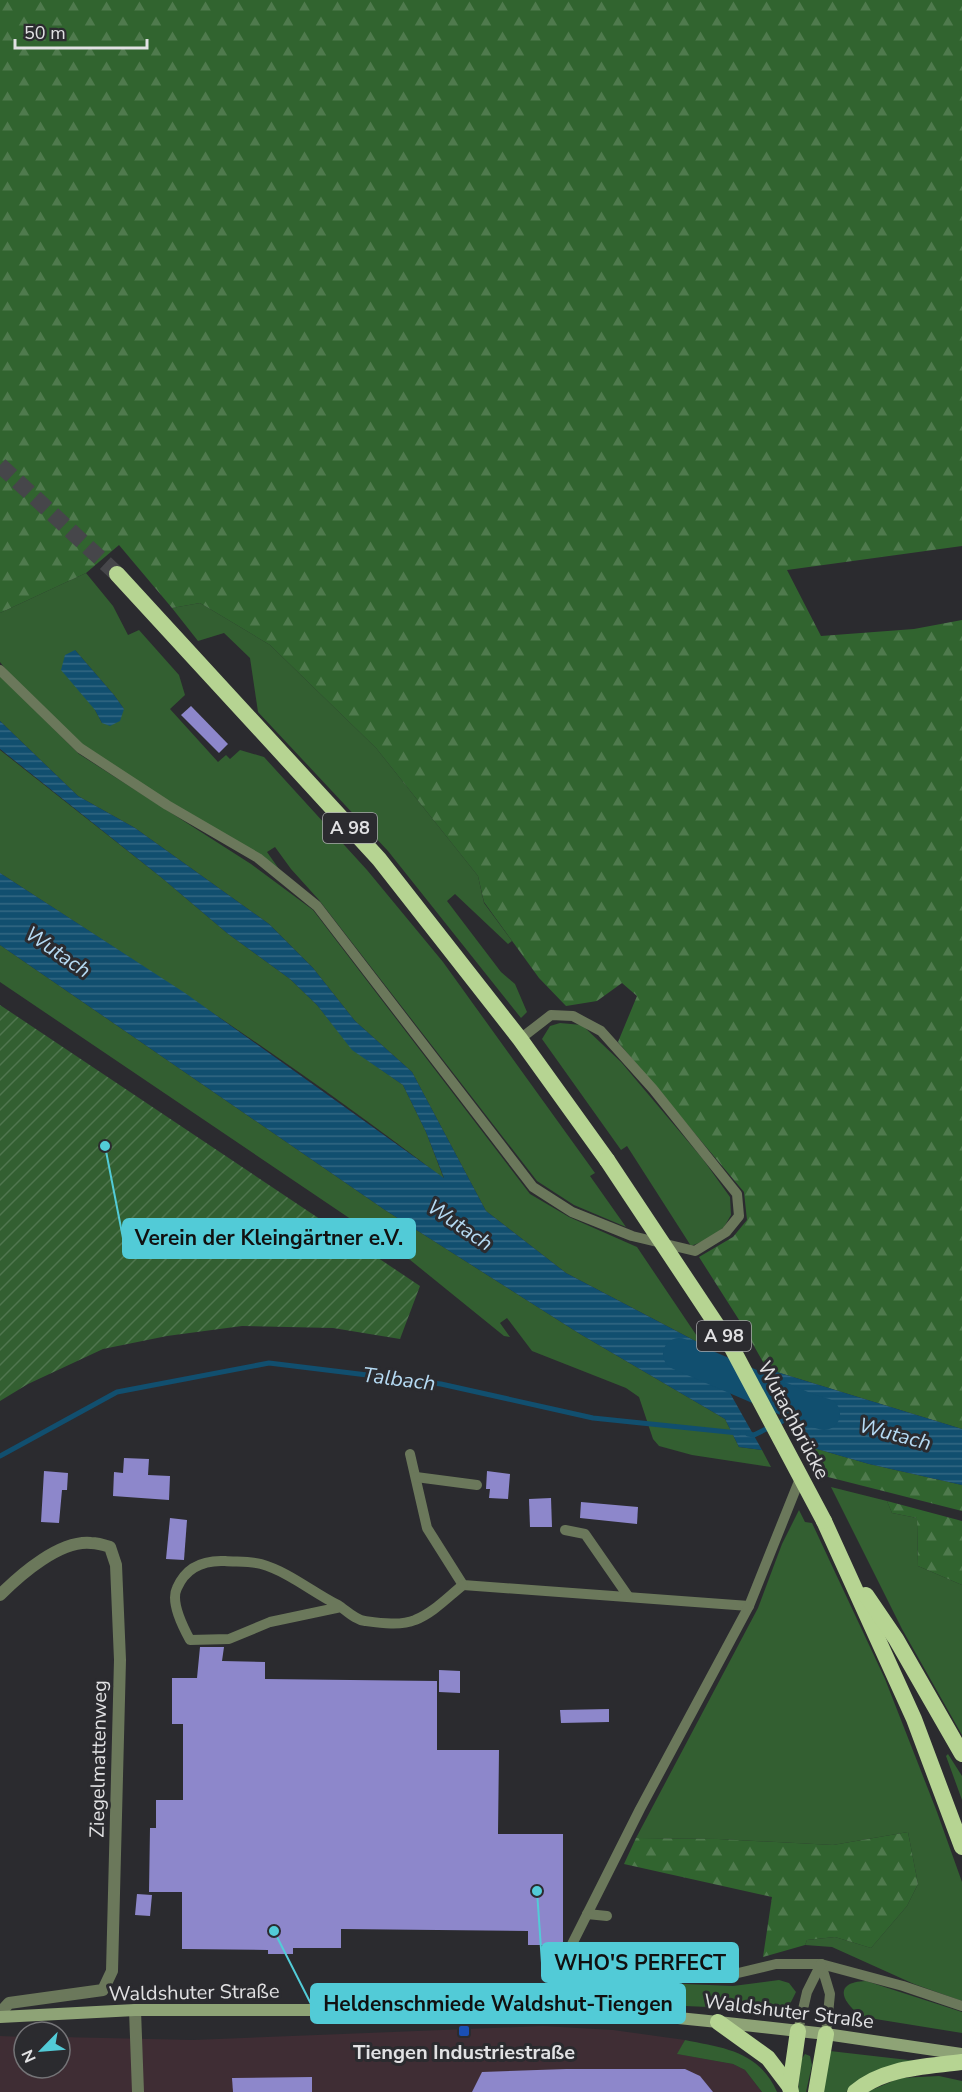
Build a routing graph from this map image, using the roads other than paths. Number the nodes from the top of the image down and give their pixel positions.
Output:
1 (117, 574) tunnel mouth
2 (0, 670) edge
3 (519, 1039) junction
4 (410, 1454) dead end
5 (801, 1476) dead end
6 (416, 1477) junction
7 (477, 1485) dead end
8 (565, 1530) dead end
9 (840, 1557) junction
10 (463, 1585) junction
11 (0, 1595) edge
12 (628, 1596) junction
13 (749, 1606) junction
14 (341, 1607) junction
15 (962, 1754) edge
16 (962, 1846) edge
17 (587, 1914) junction
18 (607, 1916) dead end
19 (821, 1964) junction
20 (962, 2006) edge
21 (135, 2010) junction
22 (0, 2015) edge
23 (718, 2022) junction
24 (798, 2031) junction
25 (826, 2034) junction
26 (962, 2054) edge
27 (962, 2062) edge
28 (791, 2089) edge
29 (138, 2092) edge
30 (816, 2092) edge
31 (855, 2092) edge

1 - 3 highway, A 98
2 - 3 lane
3 - 9 highway, Wutachbrücke / A 98, bridge
4 - 6 lane
5 - 13 lane
6 - 7 lane
6 - 10 lane
8 - 12 lane
9 - 15 highway
9 - 16 highway, A 98
10 - 12 lane
10 - 14 lane
11 - 22 street, Ziegelmattenweg
12 - 13 lane
13 - 17 lane
14 - 14 lane
17 - 18 lane
17 - 19 lane
19 - 20 lane
19 - 24 lane
19 - 25 lane
21 - 22 main road, Waldshuter Straße
21 - 23 main road, Waldshuter Straße
21 - 29 street
23 - 24 main road, Waldshuter Straße
23 - 28 highway
24 - 25 main road, Waldshuter Straße
24 - 28 highway
25 - 26 main road, Waldshuter Straße
25 - 30 highway
27 - 31 highway

